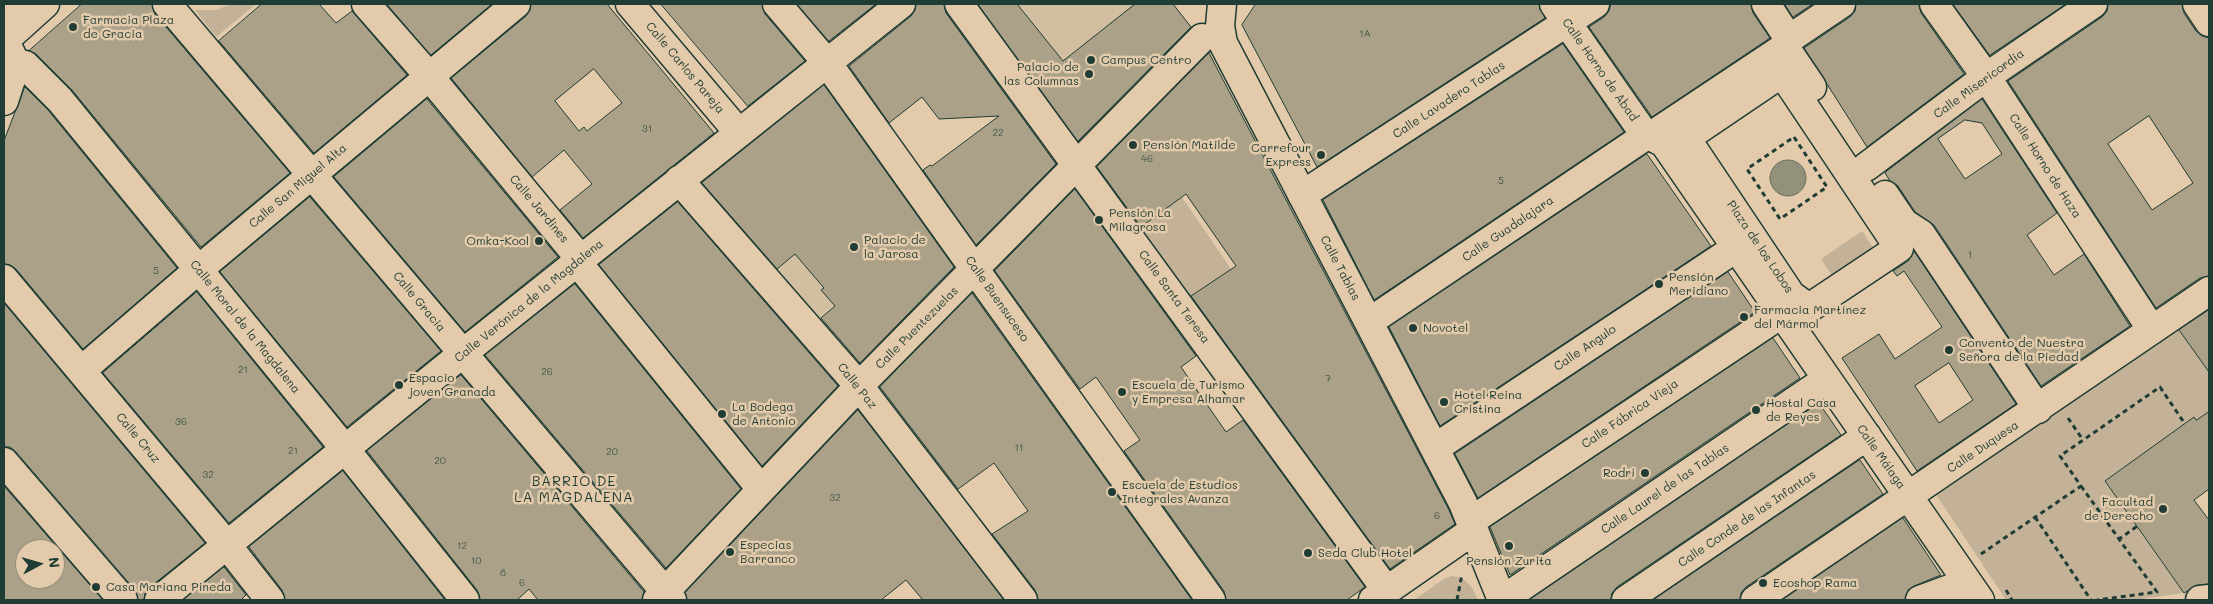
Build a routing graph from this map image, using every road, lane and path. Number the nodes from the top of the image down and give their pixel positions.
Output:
1 (21, 4) edge
2 (45, 4) edge
3 (167, 4) edge
4 (366, 4) edge
5 (516, 4) edge
6 (630, 4) edge
7 (777, 4) edge
8 (902, 4) edge
9 (959, 4) edge
10 (1222, 4) edge
11 (1595, 4) edge
12 (1766, 4) edge
13 (1841, 4) edge
14 (1934, 4) edge
15 (2093, 4) edge
16 (2197, 4) edge
17 (4, 10) edge
18 (1560, 13) edge
19 (2209, 22) edge
20 (1202, 38) dead end
21 (4, 40) edge
22 (1787, 43) junction
23 (16, 64) junction
24 (828, 64) junction
25 (1782, 73) joint
26 (430, 76) junction
27 (1986, 77) junction
28 (4, 101) edge
29 (738, 133) junction
30 (1652, 137) junction
31 (1078, 165) junction
32 (1866, 167) junction
33 (1747, 169) joint
34 (312, 174) junction
35 (679, 180) junction
36 (1302, 195) junction
37 (1736, 248) junction
38 (580, 261) junction
39 (976, 269) junction
40 (198, 270) junction
41 (4, 278) edge
42 (2209, 291) edge
43 (1782, 314) junction
44 (1369, 322) junction
45 (2152, 330) junction
46 (462, 354) junction
47 (82, 370) junction
48 (1827, 379) junction
49 (858, 386) junction
50 (2051, 411) junction
51 (2185, 424) dead end
52 (1867, 436) junction
53 (2083, 440) junction
54 (1435, 448) junction
55 (345, 449) junction
56 (4, 462) edge
57 (2081, 486) junction
58 (762, 489) junction
59 (1908, 497) junction
60 (2036, 517) junction
61 (1477, 522) junction
62 (2140, 524) dead end
63 (2118, 540) junction
64 (227, 545) junction
65 (1986, 560) dead end
66 (1462, 573) dead end
67 (1973, 591) edge
68 (1380, 596) edge
69 (664, 597) edge
70 (2209, 599) edge
71 (123, 600) edge
72 (159, 600) edge
73 (270, 600) edge
74 (465, 600) edge
75 (1023, 600) edge
76 (1210, 600) edge
77 (1457, 600) edge
78 (1502, 600) edge
79 (1626, 600) edge
80 (1755, 600) edge
81 (1920, 600) edge
82 (2091, 600) edge
83 (2097, 600) edge
84 (2200, 600) edge

1 - 17 street
2 - 21 street
3 - 34 street, Calle Gracia
4 - 26 street, Calle Jardines
5 - 26 street, Calle San Miguel Alta
6 - 29 street, Calle Carlos Pareja
7 - 24 street, Calle Buensuceso
8 - 24 street, Calle Verónica de la Magdalena
9 - 31 street, Calle Santa Teresa
10 - 36 street, Calle Tablas
11 - 18 street, Calle Lavadero Tablas
12 - 22 street
13 - 22 street
14 - 27 street, Calle Horno de Haza
15 - 27 street, Calle Misericordia
16 - 19 street
18 - 30 street, Calle Horno de Abad
18 - 36 street, Calle Lavadero Tablas
20 - 31 street, Calle Puentezuelas
21 - 23 street
22 - 30 street
22 - 32 street
23 - 28 street
23 - 40 street, Calle Moral de la Magdalena
24 - 29 street, Calle Verónica de la Magdalena
24 - 39 street, Calle Buensuceso
25 - 25 street, Plaza de los Lobos
26 - 34 street, Calle San Miguel Alta
26 - 38 street, Calle Jardines
27 - 32 street, Calle Misericordia
27 - 45 street, Calle Horno de Haza
29 - 35 street, Calle Verónica de la Magdalena
30 - 37 street, Plaza de los Lobos
30 - 44 street, Calle Guadalajara
31 - 39 street, Calle Puentezuelas
31 - 68 street, Calle Santa Teresa
32 - 50 street
33 - 33 path
34 - 40 street, Calle San Miguel Alta
34 - 46 street, Calle Gracia
35 - 38 street, Calle Verónica de la Magdalena
35 - 49 street, Calle Paz
36 - 44 street, Calle Tablas
37 - 43 street, Plaza de los Lobos
37 - 54 street, Calle Angulo
38 - 46 street, Calle Verónica de la Magdalena
38 - 58 street, Calle Jardines
39 - 49 street, Calle Puentezuelas
39 - 76 street, Calle Buensuceso
40 - 47 street, Calle San Miguel Alta
40 - 55 street, Calle Moral de la Magdalena
41 - 47 street, Calle Cruz
42 - 45 street, Calle Duquesa
43 - 48 street, Calle Málaga
43 - 61 street, Calle Fábrica Vieja
44 - 54 street, Calle Tablas
45 - 50 street, Calle Duquesa
46 - 55 street, Calle Verónica de la Magdalena
46 - 69 street, Calle Gracia
47 - 64 street, Calle Cruz
48 - 52 street, Calle Málaga
48 - 78 street, Calle Laurel de las Tablas
49 - 58 street, Calle Puentezuelas
49 - 75 street, Calle Paz
50 - 53 path
50 - 59 street, Calle Duquesa
51 - 53 path
52 - 59 street, Calle Málaga
52 - 79 street, Calle Conde de las Infantas
53 - 57 path
54 - 61 street, Calle Tablas
55 - 64 street, Calle Verónica de la Magdalena
55 - 74 street, Calle Moral de la Magdalena
56 - 71 street
57 - 60 path
57 - 63 path
58 - 69 street, Calle Puentezuelas
59 - 67 street, Calle Málaga
59 - 80 street, Calle Duquesa
60 - 65 path
60 - 82 path
61 - 68 street, Calle Fábrica Vieja
61 - 78 street, Calle Tablas
62 - 63 path
63 - 83 path
64 - 72 street, Calle Verónica de la Magdalena
64 - 73 street, Calle Cruz
66 - 77 path
67 - 81 street
70 - 84 street

